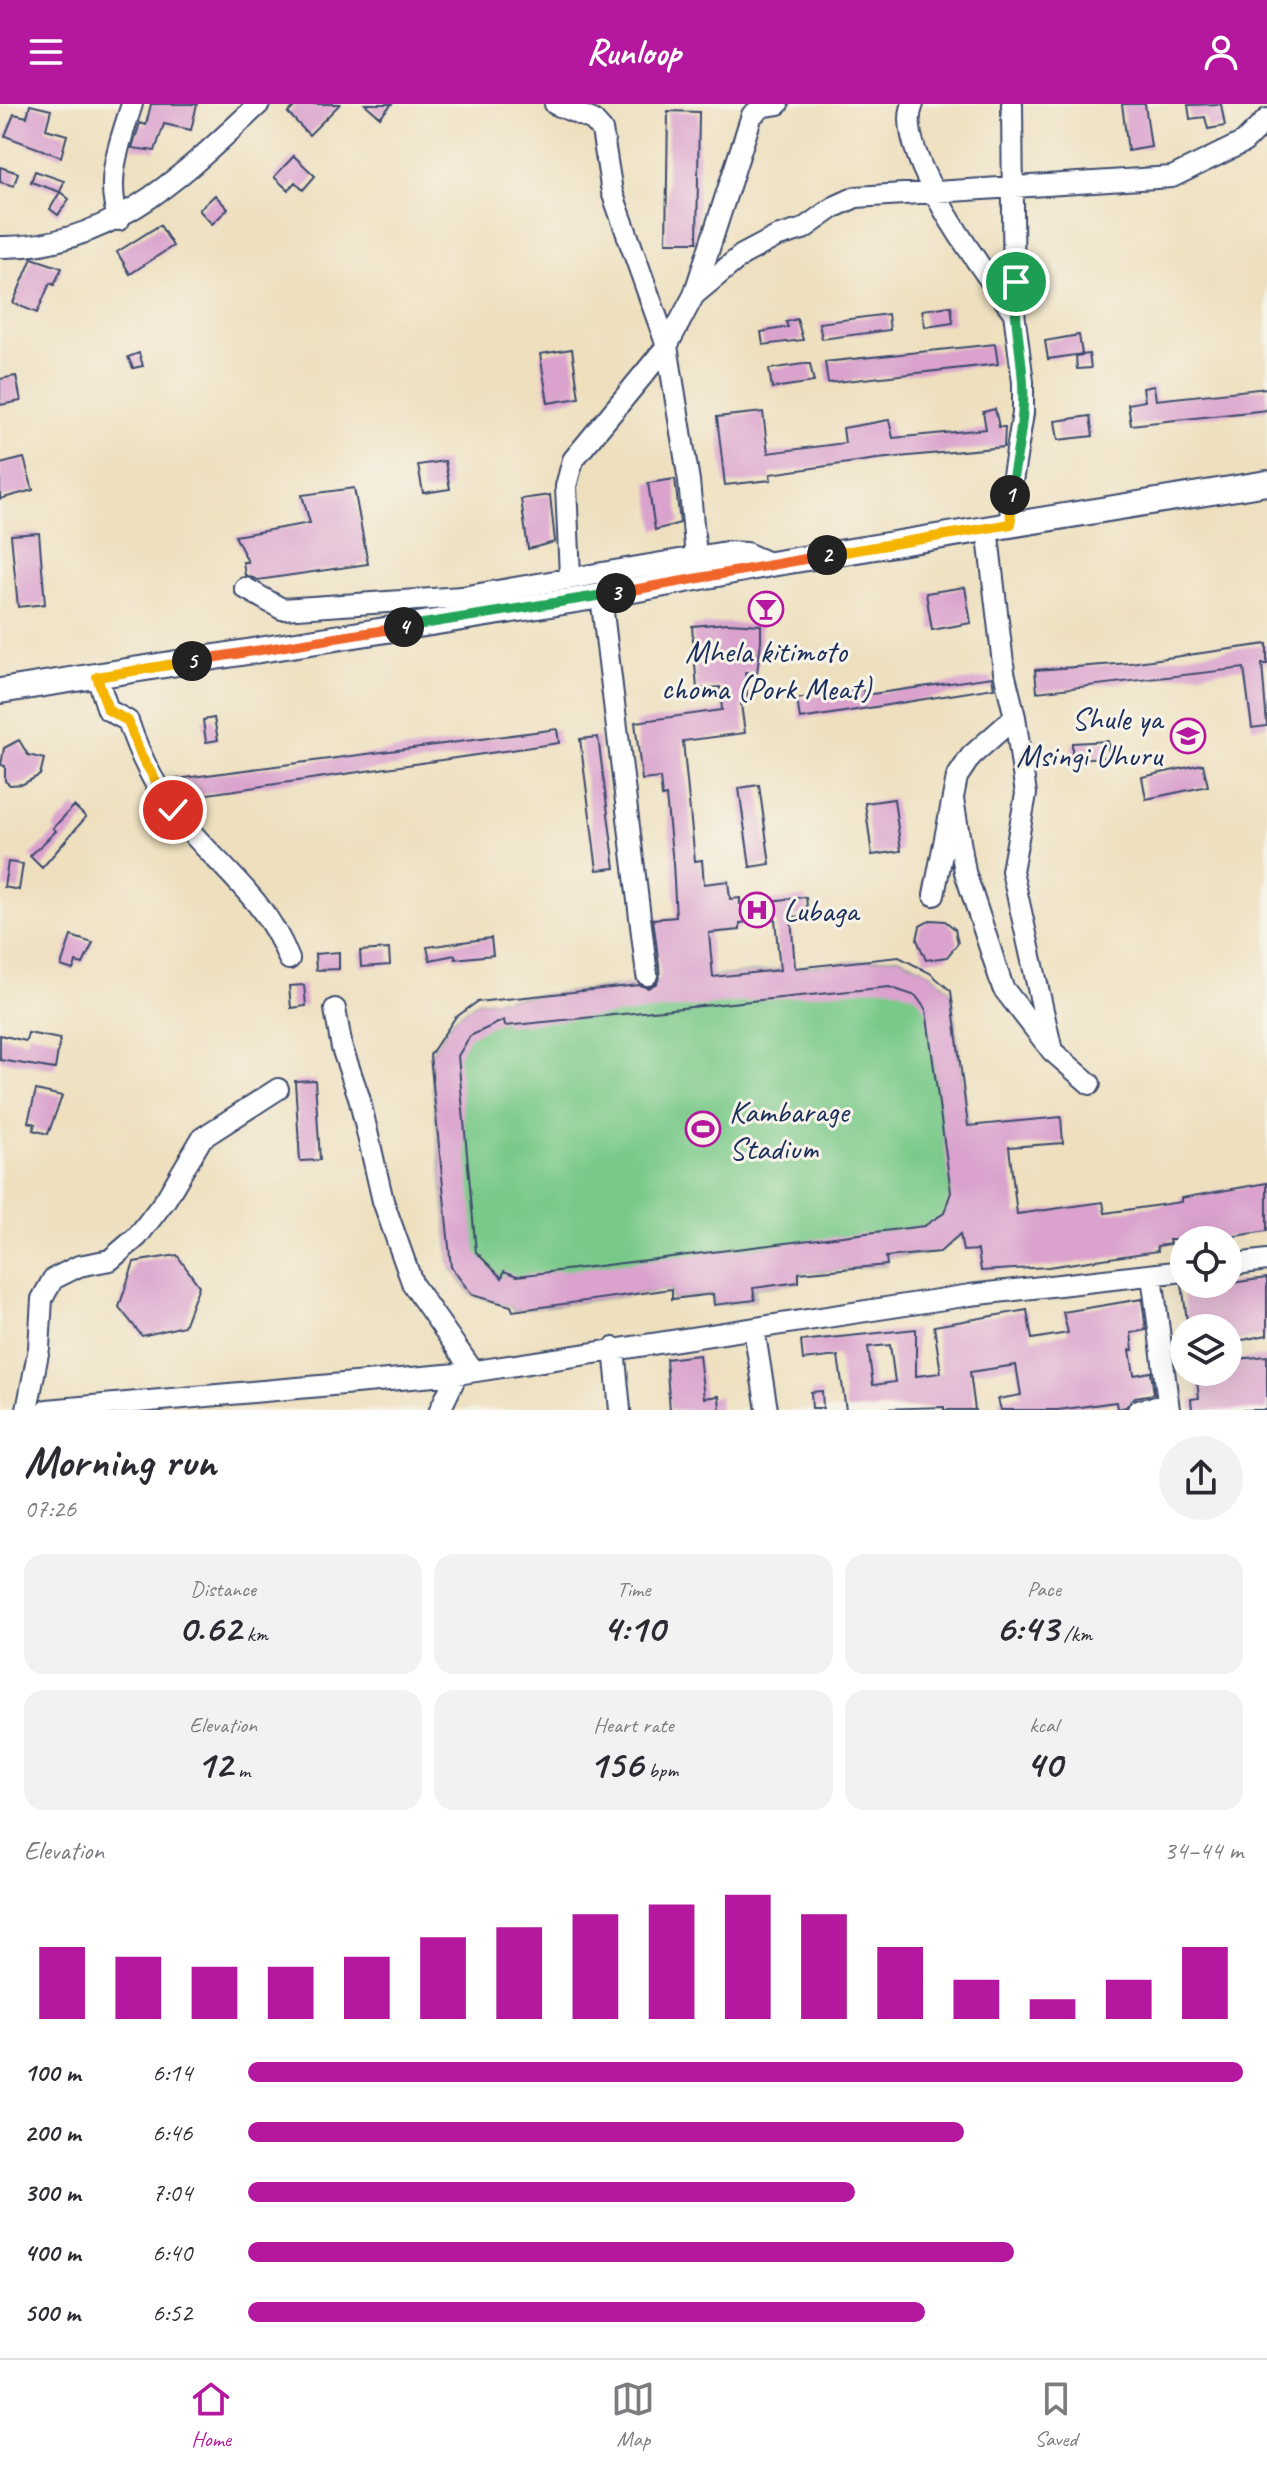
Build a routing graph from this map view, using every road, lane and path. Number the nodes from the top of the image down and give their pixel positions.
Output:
1 (132, 104) edge
2 (259, 104) edge
3 (555, 104) edge
4 (778, 104) edge
5 (913, 104) edge
6 (1012, 104) edge
7 (1267, 119) edge
8 (1010, 189) junction
9 (938, 194) junction
10 (119, 220) junction
11 (0, 247) edge
12 (694, 295) junction
13 (1014, 313) junction
14 (667, 346) junction
15 (1264, 486) edge
16 (999, 526) junction
17 (696, 557) junction
18 (771, 564) junction
19 (570, 576) junction
20 (245, 588) dead end
21 (601, 596) junction
22 (97, 677) junction
23 (0, 691) edge
24 (1015, 717) junction
25 (953, 799) junction
26 (934, 895) dead end
27 (289, 959) dead end
28 (647, 975) dead end
29 (335, 1009) dead end
30 (1052, 1051) junction
31 (1090, 1084) dead end
32 (278, 1089) dead end
33 (1267, 1260) edge
34 (1242, 1263) edge
35 (1170, 1273) edge
36 (1152, 1275) junction
37 (754, 1329) junction
38 (614, 1348) junction
39 (465, 1372) junction
40 (1168, 1408) edge
41 (27, 1410) edge
42 (47, 1410) edge
43 (440, 1410) edge
44 (620, 1410) edge
45 (767, 1410) edge
46 (1138, 1410) edge

1 - 10 street
2 - 10 street
3 - 14 street
4 - 12 street
5 - 9 street
6 - 8 street
7 - 8 street
8 - 9 street
8 - 13 street
9 - 12 street
9 - 13 street
10 - 11 street
12 - 14 street
13 - 16 street
14 - 17 street
14 - 19 street
15 - 16 main road
16 - 18 main road
16 - 24 street
17 - 18 street
17 - 19 street
18 - 21 main road
19 - 20 street
21 - 22 main road
21 - 28 street
22 - 23 main road
22 - 27 street
24 - 25 street
24 - 30 street
25 - 26 street
25 - 30 street
29 - 39 street
30 - 31 street
32 - 41 street
33 - 34 street
35 - 36 street
36 - 37 street
36 - 40 street
37 - 38 street
37 - 45 street
38 - 39 street
38 - 44 street
39 - 42 street
39 - 43 street
40 - 46 street

